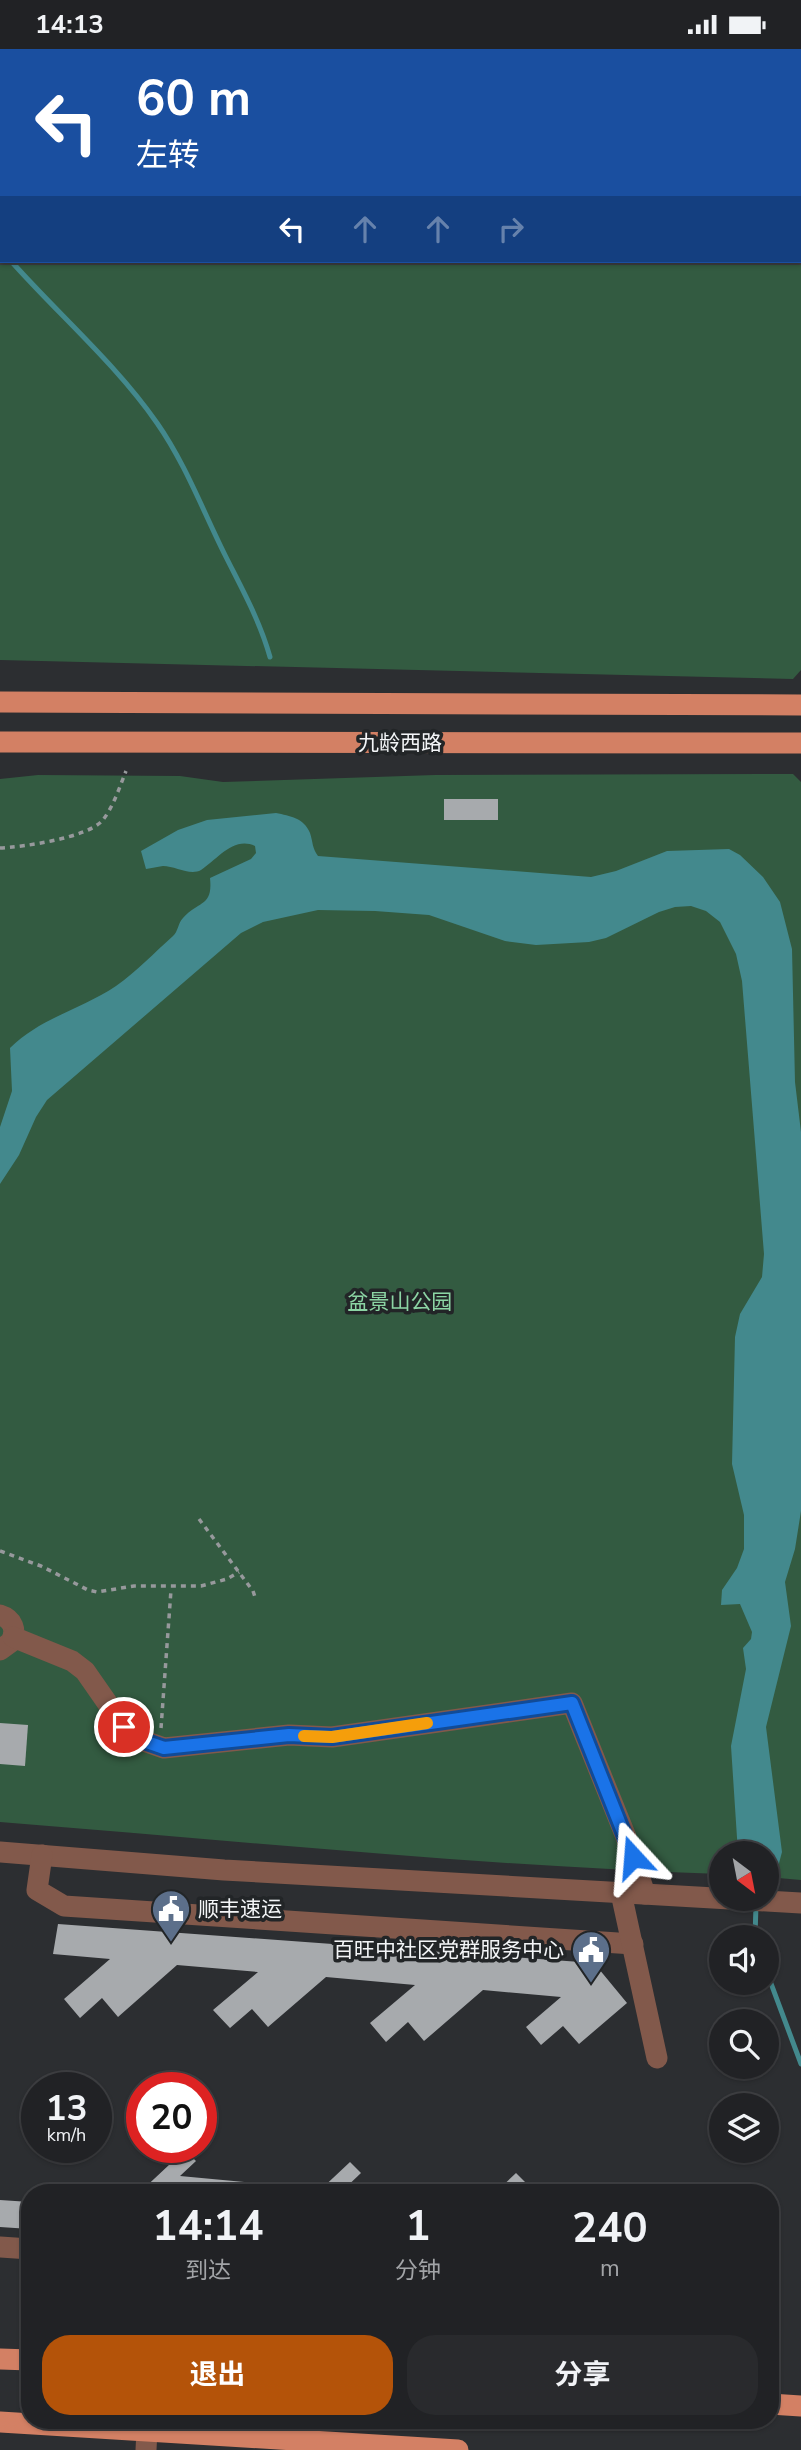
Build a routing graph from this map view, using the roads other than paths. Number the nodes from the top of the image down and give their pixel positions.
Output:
1 (801, 696) edge
2 (0, 702) edge
3 (770, 705) junction
4 (801, 705) edge
5 (0, 742) edge
6 (801, 743) edge
7 (0, 1615) edge
8 (7, 1644) edge
9 (0, 1852) edge
10 (42, 1856) junction
11 (621, 1893) junction
12 (645, 1894) junction
13 (709, 1898) edge
14 (779, 1902) edge
15 (801, 1903) edge
16 (633, 1944) junction
17 (657, 2058) dead end
18 (0, 2247) edge
19 (21, 2248) edge
20 (1, 2358) edge
21 (21, 2359) edge
22 (779, 2405) edge
23 (801, 2406) edge
24 (0, 2422) edge
25 (21, 2425) edge
26 (57, 2429) edge
27 (146, 2440) edge
28 (344, 2446) edge
29 (458, 2450) edge

1 - 3 street
2 - 3 main road, 九龄西路
3 - 4 main road, 九龄西路
5 - 6 main road, 九龄西路
7 - 8 street
8 - 12 street
9 - 10 street
10 - 11 street
10 - 16 street
11 - 12 street
11 - 16 street
12 - 13 street
14 - 15 street
16 - 17 street
18 - 19 street
20 - 21 main road
22 - 23 main road
24 - 25 main road
26 - 27 main road
27 - 28 main road
28 - 29 main road

